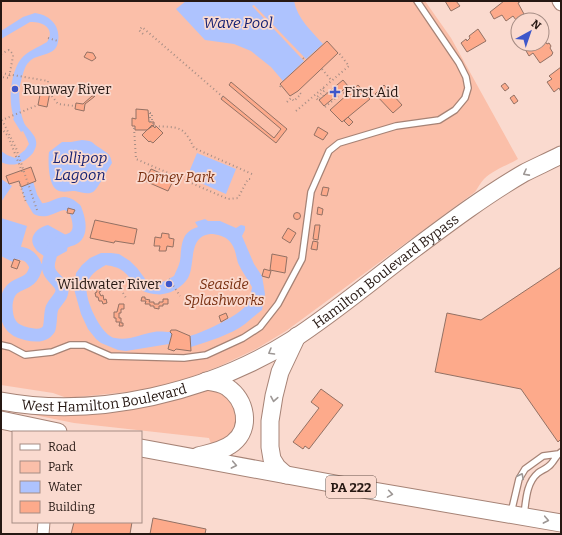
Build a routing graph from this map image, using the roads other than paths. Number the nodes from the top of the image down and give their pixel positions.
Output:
1 (417, 1) edge
2 (559, 1) edge
3 (561, 4) edge
4 (561, 155) edge
5 (298, 336) junction
6 (1, 345) edge
7 (206, 381) junction
8 (1, 402) edge
9 (1, 420) edge
10 (53, 431) edge
11 (142, 448) edge
12 (559, 453) edge
13 (192, 458) junction
14 (286, 475) junction
15 (518, 515) junction
16 (44, 523) edge
17 (561, 523) edge
18 (43, 534) edge

1 - 6 lane
2 - 3 street
4 -> 5 main road, Hamilton Boulevard Bypass
5 -> 7 main road, Hamilton Boulevard Bypass
5 -> 14 main road
7 - 8 main road, West Hamilton Boulevard
7 - 13 main road
9 - 10 main road, West Hamilton Boulevard
11 - 13 main road, PA 222
12 - 15 lane
15 -> 12 lane
13 -> 14 main road, PA 222
14 -> 15 main road, PA 222
15 -> 17 main road, PA 222
16 - 18 street

